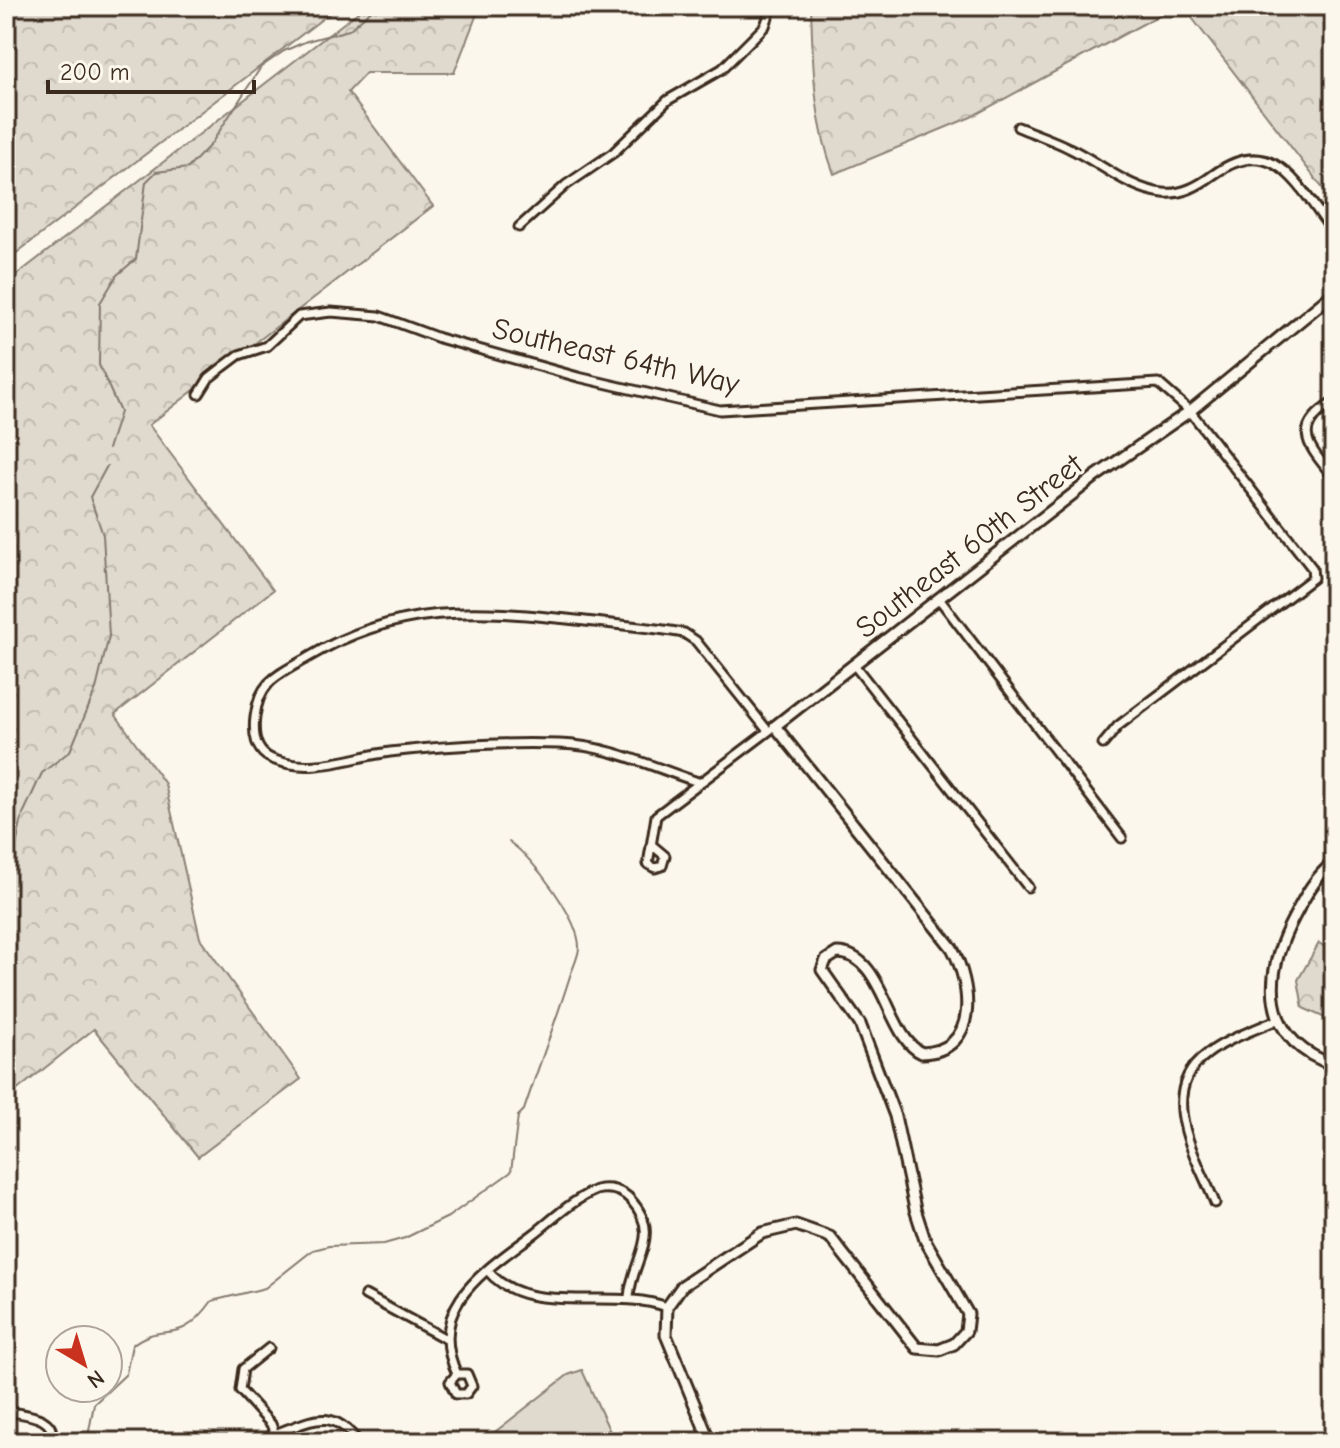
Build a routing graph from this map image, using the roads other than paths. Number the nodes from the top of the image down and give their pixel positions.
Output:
1 (772, 6) edge
2 (1018, 127) dead end
3 (519, 227) dead end
4 (1334, 233) edge
5 (1334, 293) edge
6 (199, 394) dead end
7 (1334, 402) edge
8 (1190, 411) junction
9 (1334, 478) edge
10 (940, 600) junction
11 (855, 666) junction
12 (771, 729) junction
13 (1103, 744) dead end
14 (698, 782) junction
15 (1122, 838) dead end
16 (653, 846) dead end
17 (1334, 862) edge
18 (1028, 887) dead end
19 (1279, 1019) junction
20 (1334, 1065) edge
21 (1215, 1203) dead end
22 (487, 1270) junction
23 (365, 1295) dead end
24 (629, 1297) junction
25 (667, 1307) junction
26 (446, 1339) junction
27 (269, 1348) dead end
28 (457, 1374) dead end
29 (6, 1411) edge
30 (277, 1438) edge
31 (52, 1442) edge
32 (358, 1442) edge
33 (710, 1442) edge

1 - 3 street
2 - 4 street
5 - 8 street, Southeast 60th Street
6 - 8 street, Southeast 64th Way
7 - 9 street
8 - 10 street, Southeast 60th Street
8 - 13 street, Southeast 64th Way
10 - 11 street, Southeast 60th Street
10 - 15 street
11 - 12 street, Southeast 60th Street
11 - 18 street
12 - 14 street, Southeast 60th Street
12 - 14 street
12 - 25 street
14 - 16 street, Southeast 60th Street
17 - 19 street
19 - 20 street
19 - 21 street
22 - 24 street
22 - 24 street
22 - 26 street
23 - 26 street
24 - 25 street
25 - 33 street
26 - 28 street
27 - 30 street
29 - 31 street
30 - 32 street

